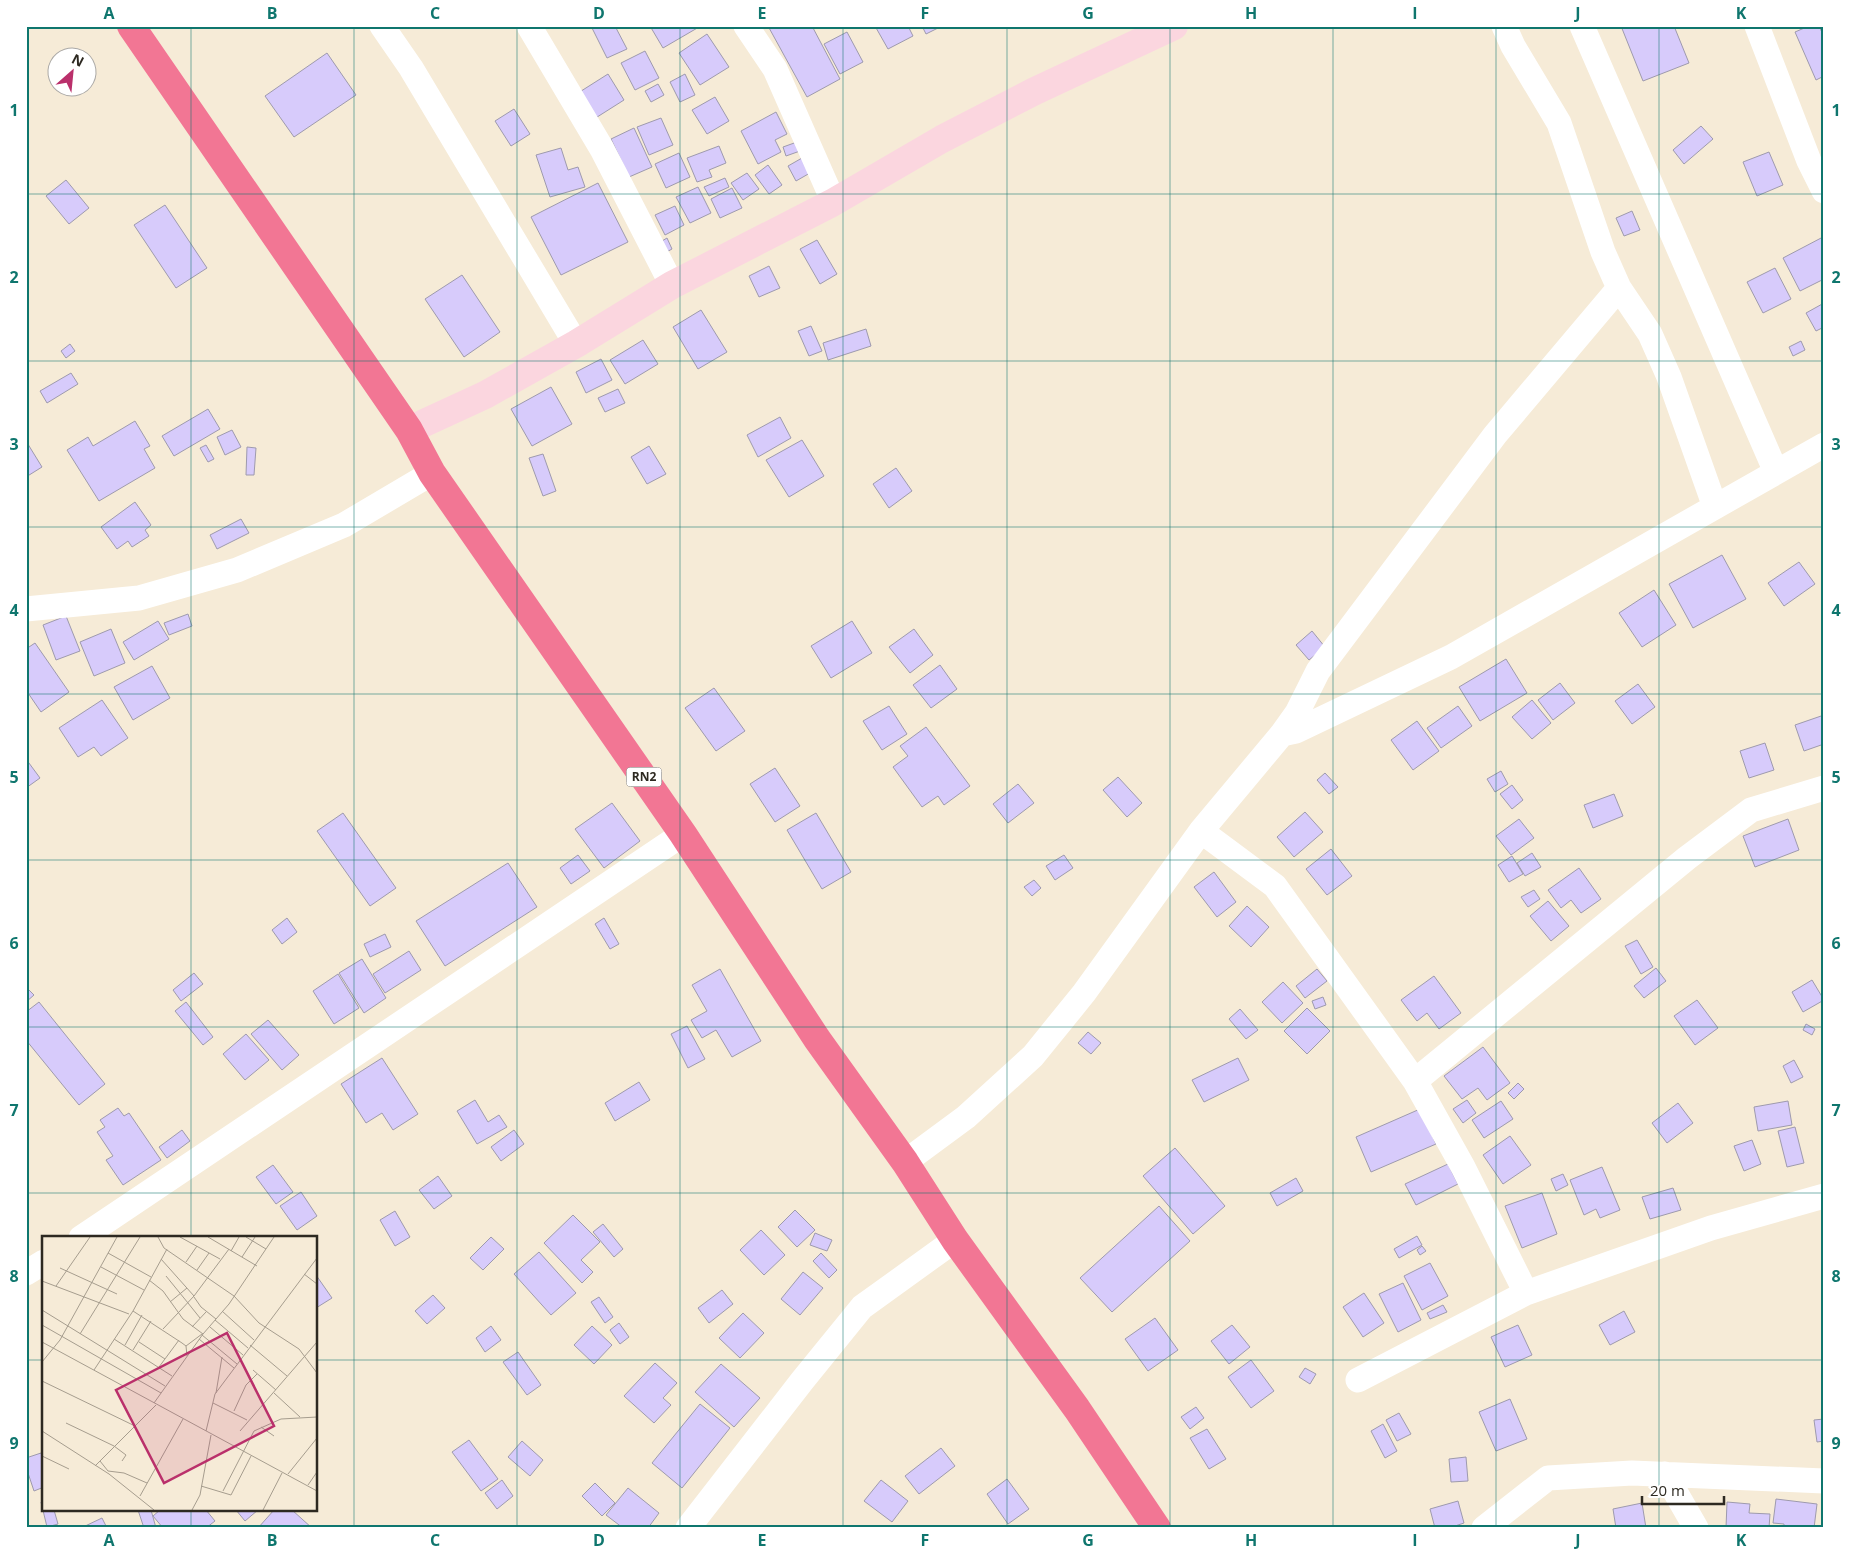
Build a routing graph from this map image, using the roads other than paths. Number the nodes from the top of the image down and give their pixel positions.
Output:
1 (131, 26) edge
2 (382, 26) edge
3 (528, 26) edge
4 (746, 26) edge
5 (1504, 26) edge
6 (1582, 26) edge
7 (1757, 26) edge
8 (1167, 28) edge
9 (1824, 191) edge
10 (835, 201) junction
11 (672, 284) junction
12 (1619, 288) junction
13 (576, 344) junction
14 (408, 430) junction
15 (1824, 445) edge
16 (1776, 472) junction
17 (432, 473) junction
18 (1715, 507) junction
19 (26, 609) edge
20 (1282, 734) junction
21 (1824, 788) edge
22 (1201, 831) junction
23 (684, 834) junction
24 (1415, 1081) junction
25 (905, 1162) junction
26 (1824, 1196) edge
27 (84, 1236) edge
28 (955, 1240) junction
29 (42, 1263) edge
30 (26, 1273) edge
31 (1526, 1293) junction
32 (1358, 1380) dead end
33 (1665, 1474) junction
34 (1824, 1481) edge
35 (688, 1528) edge
36 (1157, 1528) edge
37 (1484, 1528) edge
38 (1696, 1528) edge

1 - 14 highway, RN2
2 - 13 street
3 - 11 street
4 - 10 street
5 - 12 street
6 - 16 street
7 - 9 street
8 - 10 street
10 - 11 street
11 - 13 street
12 - 18 street
12 - 20 street
13 - 14 street
14 - 17 highway, RN2
15 - 16 street
16 - 18 street
17 - 19 street
17 - 23 highway, RN2
18 - 20 street
20 - 22 street
21 - 24 street
22 - 24 street
22 - 25 street
23 - 25 highway, RN2
23 - 27 street
24 - 31 street
25 - 28 highway, RN2
26 - 31 street
28 - 35 street
28 - 36 highway, RN2
29 - 30 street
31 - 32 street
33 - 34 street
33 - 37 street
33 - 38 street

